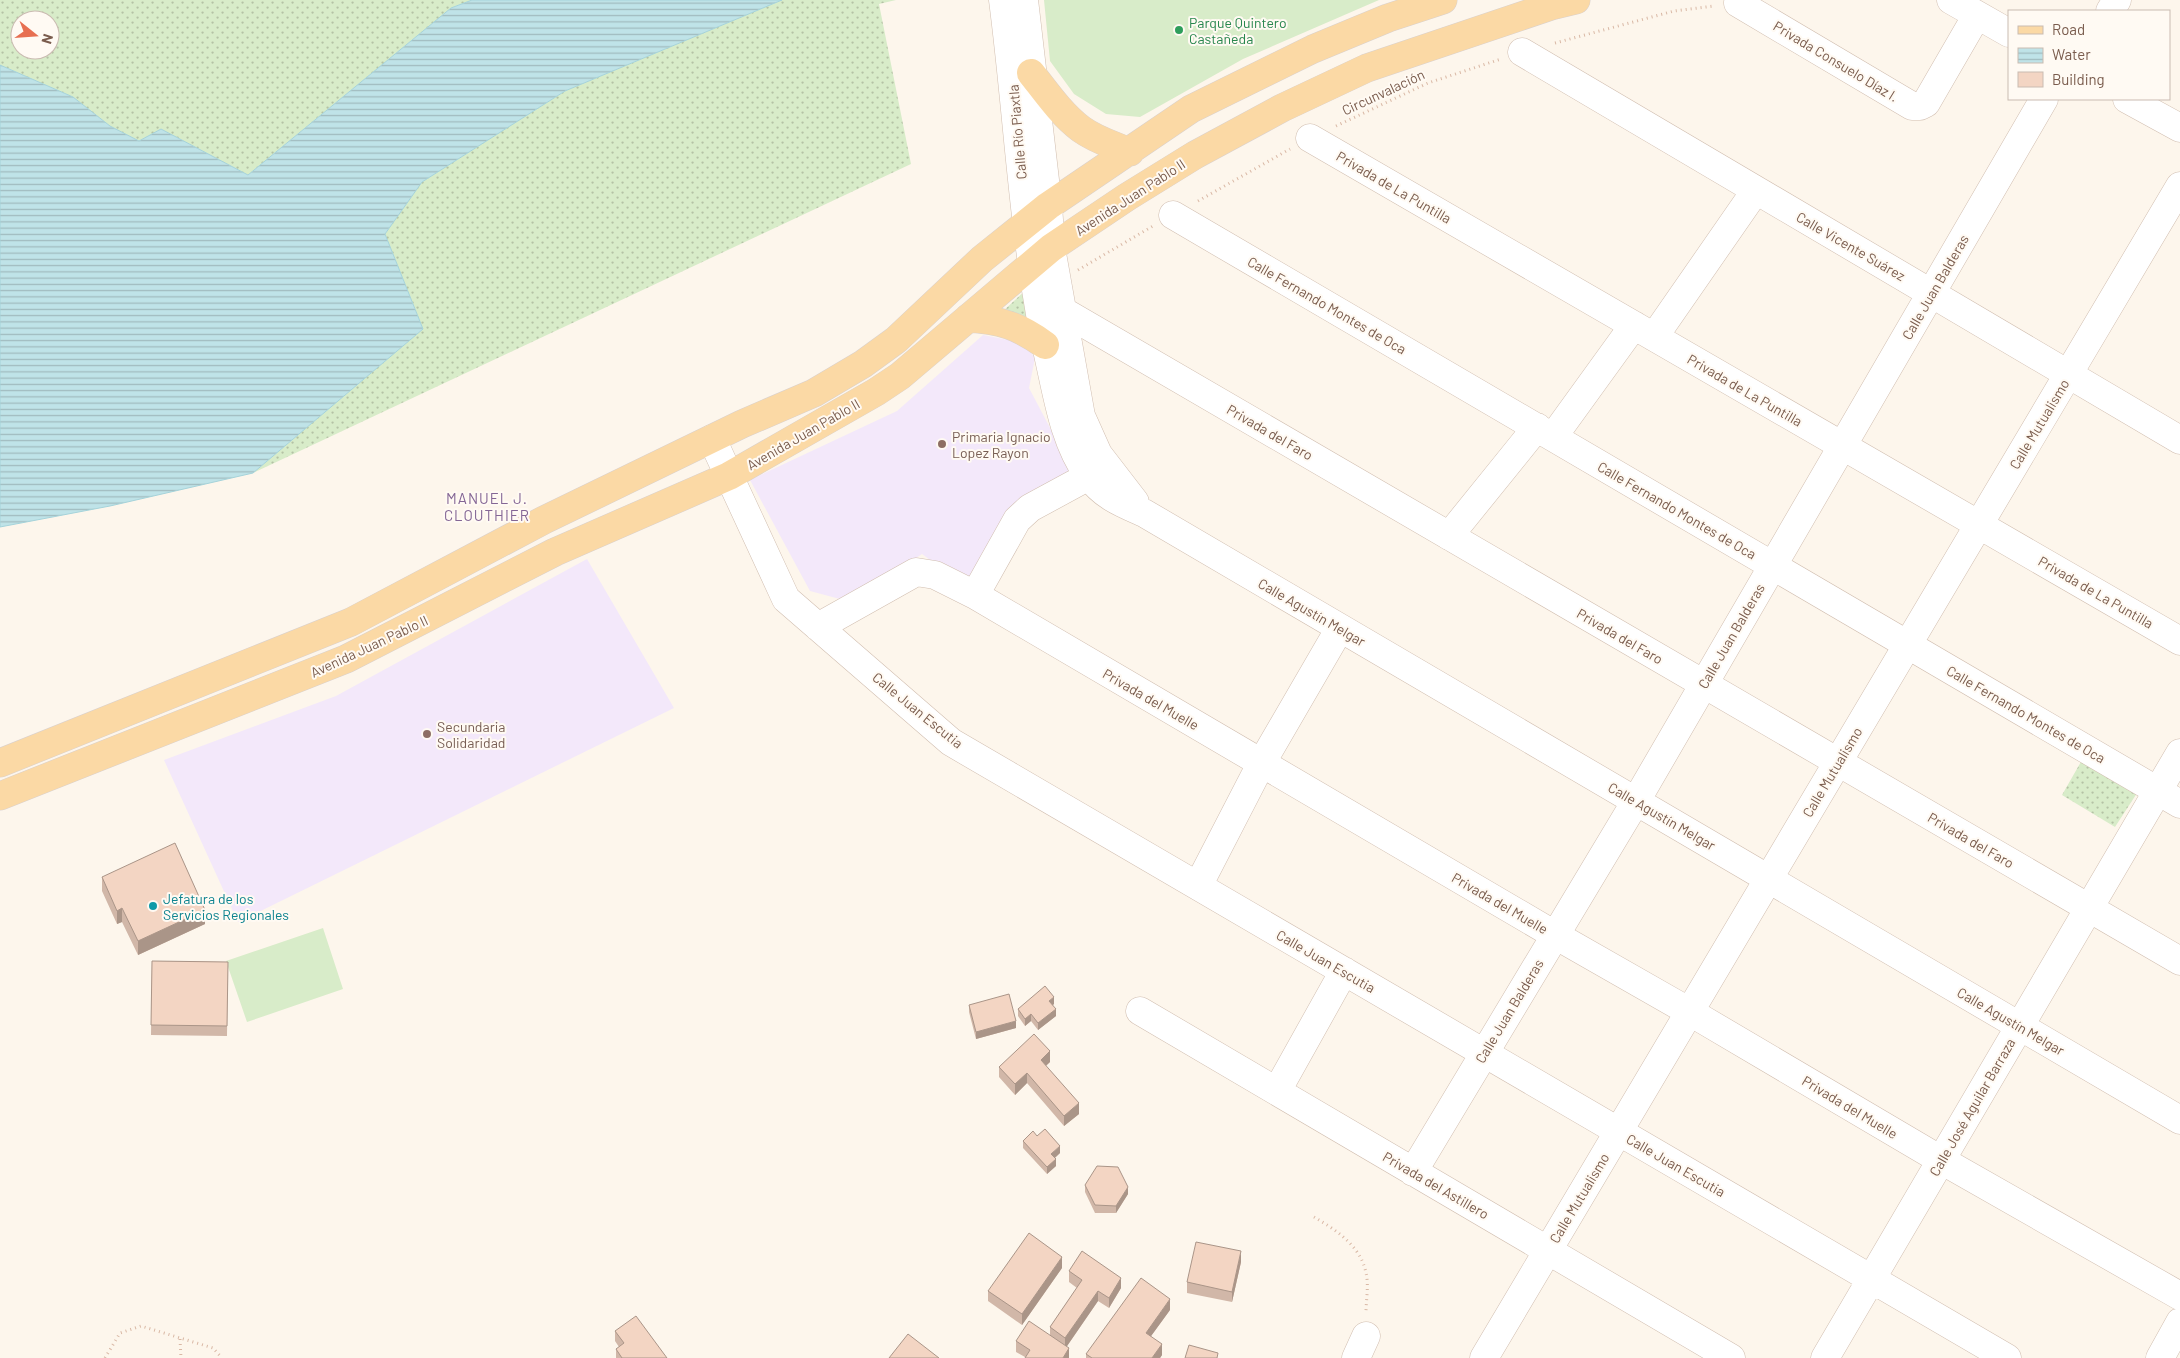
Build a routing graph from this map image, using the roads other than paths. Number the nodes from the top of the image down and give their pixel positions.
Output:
1 (1003, 0) edge
2 (1024, 0) edge
3 (1443, 0) edge
4 (1952, 0) edge
5 (1558, 2) edge
6 (1738, 3) road end
7 (1978, 15) junction
8 (2008, 32) edge
9 (1522, 52) road end
10 (1032, 73) junction
11 (2043, 100) edge
12 (2129, 100) edge
13 (2180, 128) edge
14 (1310, 138) road end
15 (1130, 152) junction
16 (2180, 186) edge
17 (1756, 190) junction
18 (1048, 206) junction
19 (1173, 215) road end
20 (1026, 225) junction
21 (1041, 256) junction
22 (1931, 293) junction
23 (1061, 310) junction
24 (968, 318) junction
25 (1644, 331) junction
26 (1045, 344) junction
27 (2068, 374) junction
28 (1545, 432) junction
29 (712, 439) junction
30 (2180, 440) edge
31 (1842, 446) junction
32 (729, 476) junction
33 (1089, 476) junction
34 (1144, 513) junction
35 (1979, 525) junction
36 (1449, 536) junction
37 (478, 556) junction
38 (1772, 565) junction
39 (491, 585) junction
40 (975, 595) junction
41 (818, 627) junction
42 (1340, 628) junction
43 (2180, 641) edge
44 (1908, 645) junction
45 (1703, 684) junction
46 (2180, 753) edge
47 (1838, 762) junction
48 (0, 763) edge
49 (1261, 764) junction
50 (0, 796) edge
51 (2169, 798) edge
52 (1636, 801) junction
53 (1769, 879) junction
54 (1198, 886) junction
55 (2089, 908) junction
56 (1555, 935) junction
57 (2180, 961) edge
58 (1344, 971) junction
59 (1140, 1011) dead end
60 (1690, 1012) junction
61 (2020, 1026) junction
62 (1484, 1052) junction
63 (1277, 1091) junction
64 (2180, 1120) edge
65 (1619, 1131) junction
66 (1941, 1160) junction
67 (1414, 1172) junction
68 (1548, 1251) junction
69 (1871, 1279) junction
70 (2180, 1296) edge
71 (2180, 1322) edge
72 (1484, 1358) edge
73 (1731, 1358) edge
74 (1825, 1358) edge
75 (2007, 1358) edge
76 (2160, 1358) edge

1 - 20 street, Calle Río Piaxtla
2 - 10 street, Calle Río Piaxtla
3 - 15 main road
4 - 7 street
5 - 21 main road, Avenida Juan Pablo II
6 - 7 street, Privada Consuelo Díaz I.
7 - 8 street
9 - 17 street, Calle Vicente Suárez
10 - 15 main road
10 - 18 street, Calle Río Piaxtla
11 - 22 street, Calle Juan Balderas
12 - 13 street
14 - 25 street, Privada de La Puntilla
15 - 18 main road
16 - 27 street, Calle Mutualismo
17 - 22 street, Calle Vicente Suárez
17 - 25 street
18 - 20 main road
18 - 21 street, Calle Río Piaxtla
19 - 28 street, Calle Fernando Montes de Oca
20 - 21 street, Calle Río Piaxtla
20 - 29 main road
21 - 23 street, Calle Agustín Melgar
21 - 24 main road, Avenida Juan Pablo II
21 - 26 street, Calle Agustín Melgar
22 - 27 street, Calle Vicente Suárez
22 - 31 street, Calle Juan Balderas
23 - 34 street, Calle Agustín Melgar
23 - 36 street, Privada del Faro
24 - 26 main road
24 - 32 main road, Avenida Juan Pablo II
25 - 28 street
25 - 31 street, Privada de La Puntilla
26 - 33 street, Calle Agustín Melgar
27 - 30 street, Calle Vicente Suárez
27 - 35 street, Calle Mutualismo
28 - 36 street
28 - 38 street, Calle Fernando Montes de Oca
29 - 32 street, Avenida Juan Pablo II
29 - 37 main road
31 - 35 street, Privada de La Puntilla
31 - 38 street, Calle Juan Balderas
32 - 39 main road, Avenida Juan Pablo II
32 - 41 street, Calle Juan Escutia
33 - 34 street, Calle Agustín Melgar
33 - 40 street
34 - 42 street, Calle Agustín Melgar
35 - 43 street, Privada de La Puntilla
35 - 44 street, Calle Mutualismo
36 - 45 street, Privada del Faro
37 - 39 main road
37 - 48 main road
38 - 44 street, Calle Fernando Montes de Oca
38 - 45 street, Calle Juan Balderas
39 - 50 main road, Avenida Juan Pablo II
40 - 41 street, Privada del Muelle
40 - 49 street, Privada del Muelle
41 - 54 street, Calle Juan Escutia
42 - 49 street
42 - 52 street, Calle Agustín Melgar
44 - 47 street, Calle Mutualismo
44 - 51 street, Calle Fernando Montes de Oca
45 - 47 street, Privada del Faro
45 - 52 street, Calle Juan Balderas
46 - 51 street, Calle José Aguilar Barraza
47 - 53 street, Calle Mutualismo
47 - 55 street, Privada del Faro
49 - 54 street
49 - 56 street, Privada del Muelle
51 - 55 street, Calle José Aguilar Barraza
52 - 53 street, Calle Agustín Melgar
52 - 56 street, Calle Juan Balderas
53 - 60 street, Calle Mutualismo
53 - 61 street, Calle Agustín Melgar
54 - 58 street, Calle Juan Escutia
55 - 57 street, Privada del Faro
55 - 61 street, Calle José Aguilar Barraza
56 - 60 street, Privada del Muelle
56 - 62 street, Calle Juan Balderas
58 - 62 street, Calle Juan Escutia
58 - 63 street
59 - 63 street, Privada del Astillero
60 - 65 street, Calle Mutualismo
60 - 66 street, Privada del Muelle
61 - 64 street, Calle Agustín Melgar
61 - 66 street, Calle José Aguilar Barraza
62 - 65 street, Calle Juan Escutia
62 - 67 street, Calle Juan Balderas
63 - 67 street, Privada del Astillero
65 - 68 street, Calle Mutualismo
65 - 69 street, Calle Juan Escutia
66 - 69 street, Calle José Aguilar Barraza
66 - 70 street, Privada del Muelle
67 - 68 street, Privada del Astillero
68 - 72 street, Calle Mutualismo
68 - 73 street, Privada del Astillero
69 - 74 street, Calle José Aguilar Barraza
69 - 75 street, Calle Juan Escutia
71 - 76 street

